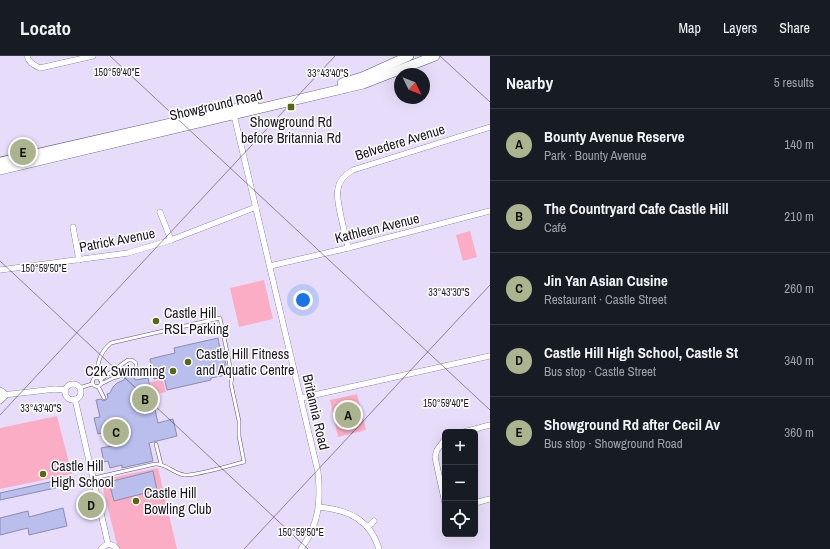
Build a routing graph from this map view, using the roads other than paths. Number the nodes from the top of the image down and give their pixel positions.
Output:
1 (27, 56) edge
2 (93, 56) edge
3 (409, 56) edge
4 (435, 56) edge
5 (234, 115) junction
6 (490, 127) edge
7 (0, 162) edge
8 (0, 170) edge
9 (256, 207) junction
10 (490, 211) edge
11 (160, 212) dead end
12 (73, 227) dead end
13 (171, 240) junction
14 (348, 248) junction
15 (79, 260) junction
16 (270, 266) junction
17 (0, 270) edge
18 (490, 356) edge
19 (133, 372) dead end
20 (123, 375) dead end
21 (99, 382) junction
22 (92, 384) junction
23 (79, 388) junction
24 (65, 390) junction
25 (1, 395) edge
26 (104, 398) dead end
27 (301, 398) junction
28 (75, 399) junction
29 (490, 425) edge
30 (475, 429) edge
31 (442, 442) edge
32 (156, 444) dead end
33 (160, 464) junction
34 (94, 478) junction
35 (490, 499) edge
36 (445, 501) edge
37 (478, 502) edge
38 (319, 507) junction
39 (374, 521) dead end
40 (368, 527) junction
41 (108, 544) junction
42 (101, 549) edge
43 (117, 549) edge
44 (301, 549) edge
45 (379, 549) edge

1 - 2 street
3 - 7 main road, Showground Road
4 - 5 main road, Showground Road
5 - 8 main road, Showground Road
5 - 9 street, Britannia Road
6 - 14 street, Belvedere Avenue
9 - 13 street, Patrick Avenue
9 - 16 street, Britannia Road
10 - 14 street, Kathleen Avenue
11 - 13 street
12 - 15 street
13 - 15 street, Patrick Avenue
14 - 16 street, Kathleen Avenue
15 - 17 street, Patrick Avenue
16 - 27 street, Britannia Road
18 - 27 street
19 - 21 lane
20 - 21 lane
21 - 22 lane
21 - 22 lane
21 - 26 lane
21 - 33 lane
22 - 23 lane
23 - 24 street
23 - 28 street
24 - 25 street
24 - 28 street
27 - 38 street, Britannia Road
28 - 34 street
29 - 30 street
31 - 36 street
32 - 33 lane
33 - 34 lane
34 - 41 street
35 - 37 street
38 - 40 street
38 - 44 street, Britannia Road
39 - 40 street
40 - 45 street
41 - 42 street
41 - 43 street

